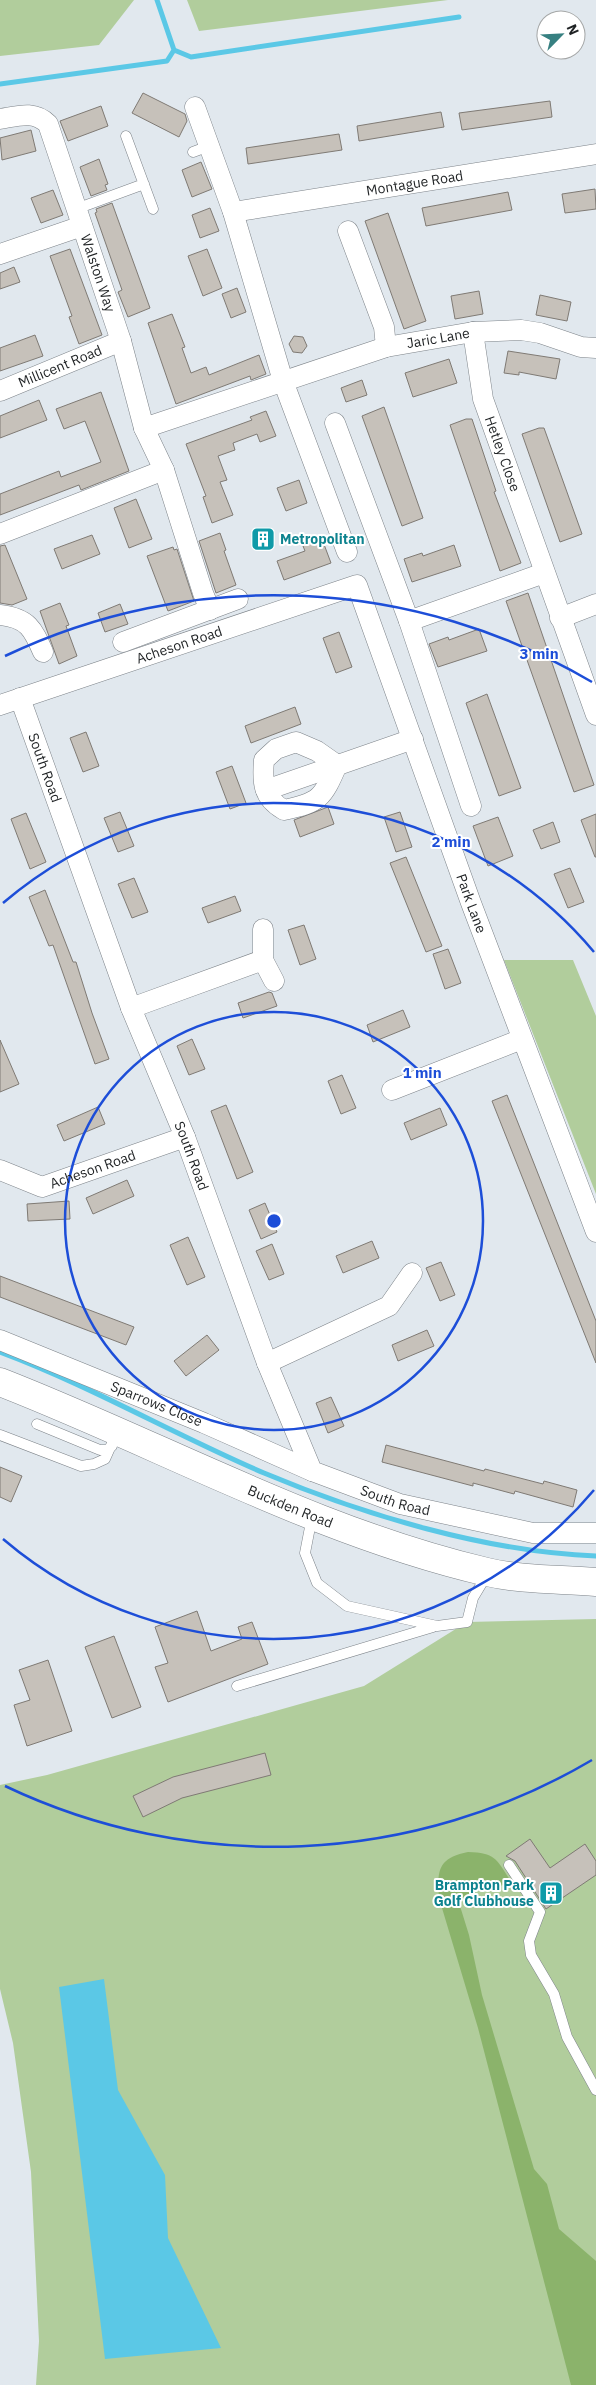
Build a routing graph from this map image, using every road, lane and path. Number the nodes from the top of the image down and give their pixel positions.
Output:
1 (195, 107) dead end
2 (0, 119) edge
3 (126, 136) dead end
4 (596, 154) edge
5 (144, 184) junction
6 (153, 209) dead end
7 (233, 212) junction
8 (79, 217) junction
9 (348, 231) dead end
10 (0, 254) edge
11 (473, 332) junction
12 (121, 341) junction
13 (386, 347) junction
14 (596, 348) edge
15 (283, 381) junction
16 (0, 391) edge
17 (335, 423) dead end
18 (144, 428) junction
19 (164, 470) junction
20 (0, 534) edge
21 (346, 552) dead end
22 (544, 573) junction
23 (357, 585) joint
24 (238, 599) dead end
25 (596, 604) edge
26 (210, 610) junction
27 (0, 615) edge
28 (560, 618) junction
29 (409, 621) junction
30 (123, 642) dead end
31 (43, 652) dead end
32 (20, 698) junction
33 (0, 705) edge
34 (596, 715) edge
35 (413, 739) junction
36 (337, 765) junction
37 (266, 790) junction
38 (471, 806) dead end
39 (263, 929) dead end
40 (264, 960) junction
41 (274, 982) dead end
42 (131, 1008) junction
43 (522, 1039) junction
44 (392, 1090) dead end
45 (185, 1137) junction
46 (0, 1170) edge
47 (596, 1232) edge
48 (412, 1273) dead end
49 (0, 1340) edge
50 (266, 1363) junction
51 (0, 1382) edge
52 (37, 1424) dead end
53 (0, 1435) edge
54 (114, 1438) junction
55 (312, 1471) junction
56 (312, 1517) junction
57 (596, 1533) edge
58 (488, 1572) junction
59 (596, 1582) edge
60 (437, 1626) junction
61 (237, 1686) dead end
62 (509, 1865) dead end
63 (596, 2090) edge

1 - 7 street
2 - 8 street, Walston Way
3 - 5 lane
4 - 7 street, Montague Road
5 - 6 lane
5 - 8 lane
7 - 15 street
8 - 10 street
8 - 12 street, Walston Way
9 - 13 street
11 - 13 street, Jaric Lane
11 - 14 street, Jaric Lane
11 - 22 street, Hetley Close
12 - 16 street, Millicent Road
12 - 18 street, Walston Way
13 - 15 street, Jaric Lane
15 - 18 street, Jaric Lane
15 - 21 street
17 - 29 street
18 - 19 street, Walston Way
19 - 20 street
19 - 26 street, Walston Way
22 - 28 street, Hetley Close
22 - 29 street
23 - 32 street, Acheson Road
23 - 35 street, Park Lane
24 - 26 street
25 - 28 street
26 - 30 street
27 - 31 street
28 - 34 street, Hetley Close
29 - 38 street
32 - 33 street, Acheson Road
32 - 42 street, South Road
35 - 36 street
35 - 43 street, Park Lane
36 - 37 street
36 - 37 street
36 - 37 street
39 - 40 street
40 - 41 street
40 - 42 street
42 - 45 street, South Road
43 - 44 street
43 - 47 street, Park Lane
45 - 46 street, Acheson Road
45 - 50 street, South Road
48 - 50 street
49 - 55 street, Sparrows Close
50 - 55 street, South Road
51 - 54 main road, Buckden Road
52 - 54 lane
53 - 54 lane
54 - 56 main road, Buckden Road
55 - 57 street, South Road
56 - 58 main road, Buckden Road
56 - 60 lane
58 - 59 main road, Buckden Road
58 - 60 lane
60 - 61 lane
62 - 63 lane

